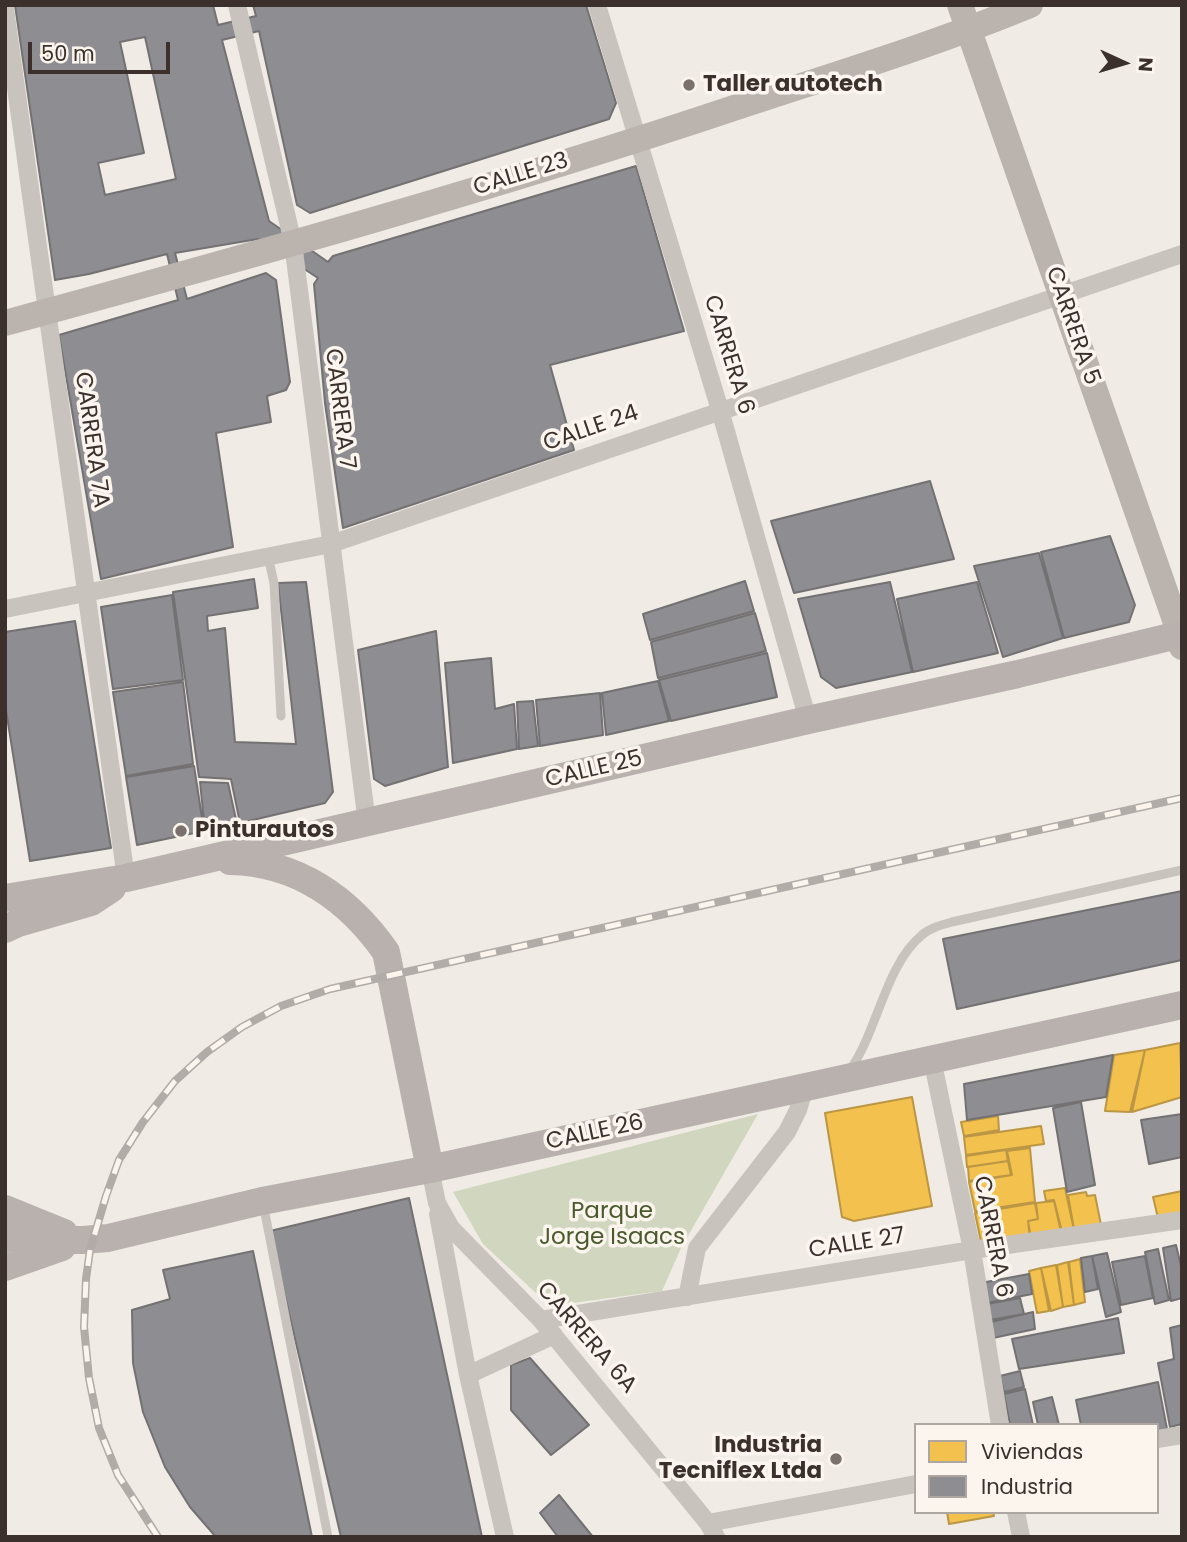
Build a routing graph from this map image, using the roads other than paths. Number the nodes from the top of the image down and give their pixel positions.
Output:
1 (236, 5) edge
2 (597, 5) edge
3 (960, 5) edge
4 (1030, 5) edge
5 (5, 9) edge
6 (969, 31) junction
7 (10, 83) edge
8 (637, 140) junction
9 (293, 243) junction
10 (1182, 254) edge
11 (1061, 294) junction
12 (48, 312) junction
13 (5, 323) edge
14 (720, 410) junction
15 (331, 544) junction
16 (268, 556) junction
17 (87, 593) junction
18 (5, 609) edge
19 (1181, 638) edge
20 (281, 716) dead end
21 (808, 720) junction
22 (367, 823) junction
23 (198, 861) junction
24 (1182, 870) edge
25 (126, 878) junction
26 (10, 893) edge
27 (5, 929) edge
28 (1182, 1005) edge
29 (932, 1059) junction
30 (844, 1078) junction
31 (804, 1087) junction
32 (764, 1096) junction
33 (787, 1132) junction
34 (429, 1169) junction
35 (262, 1202) junction
36 (436, 1203) junction
37 (5, 1209) edge
38 (1182, 1220) edge
39 (5, 1238) edge
40 (82, 1240) junction
41 (972, 1250) junction
42 (5, 1267) edge
43 (687, 1297) junction
44 (541, 1320) junction
45 (554, 1335) junction
46 (468, 1374) junction
47 (1000, 1423) edge
48 (1182, 1435) edge
49 (1159, 1440) edge
50 (914, 1484) edge
51 (1016, 1514) edge
52 (712, 1530) edge
53 (328, 1537) edge
54 (505, 1537) edge
55 (1021, 1537) edge

1 - 9 street, CARRERA 7
2 - 8 street, CARRERA 6
3 - 6 main road, CARRERA 5
4 - 6 main road, CALLE 23
5 - 7 street, CARRERA 7A
6 - 8 main road, CALLE 23
6 - 11 main road, CARRERA 5
7 - 12 street, CARRERA 7A
8 - 9 main road, CALLE 23
8 - 14 street, CARRERA 6
9 - 12 main road, CALLE 23
9 - 15 street, CARRERA 7
10 - 11 street, CALLE 24
11 - 14 street, CALLE 24
11 - 19 main road, CARRERA 5
12 - 13 main road, CALLE 23
12 - 17 street, CARRERA 7A
14 - 15 street, CALLE 24
14 - 21 street, CARRERA 6
15 - 16 street, CALLE 24
15 - 22 street, CARRERA 7
16 - 17 street, CALLE 24
16 - 20 lane
17 - 18 street, CALLE 24
17 - 25 street, CARRERA 7A
19 - 21 main road, CALLE 25
21 - 22 main road, CALLE 25
22 - 23 main road, CALLE 25
23 - 25 main road, CALLE 25
23 - 34 main road
24 - 30 lane
25 - 26 main road, CALLE 25
25 - 27 main road
28 - 29 main road, CALLE 26
29 - 30 main road, CALLE 26
29 - 41 street, CARRERA 6
30 - 31 main road, CALLE 26
31 - 32 main road, CALLE 26
31 - 33 street
32 - 33 street
32 - 34 main road, CALLE 26
33 - 43 street
34 - 35 main road, CALLE 26
34 - 36 street, CARRERA 6A
35 - 40 main road, CALLE 26
35 - 53 lane
36 - 44 street, CARRERA 6A
36 - 46 street
37 - 40 main road
38 - 41 street, CALLE 27
39 - 40 main road, CALLE 26
40 - 42 main road
41 - 43 street, CALLE 27
41 - 47 street, CARRERA 6
43 - 44 street, CALLE 27
44 - 45 street, CARRERA 6A
45 - 46 street
45 - 52 street, CARRERA 6A
46 - 54 street
48 - 49 street
50 - 52 street
51 - 55 street

